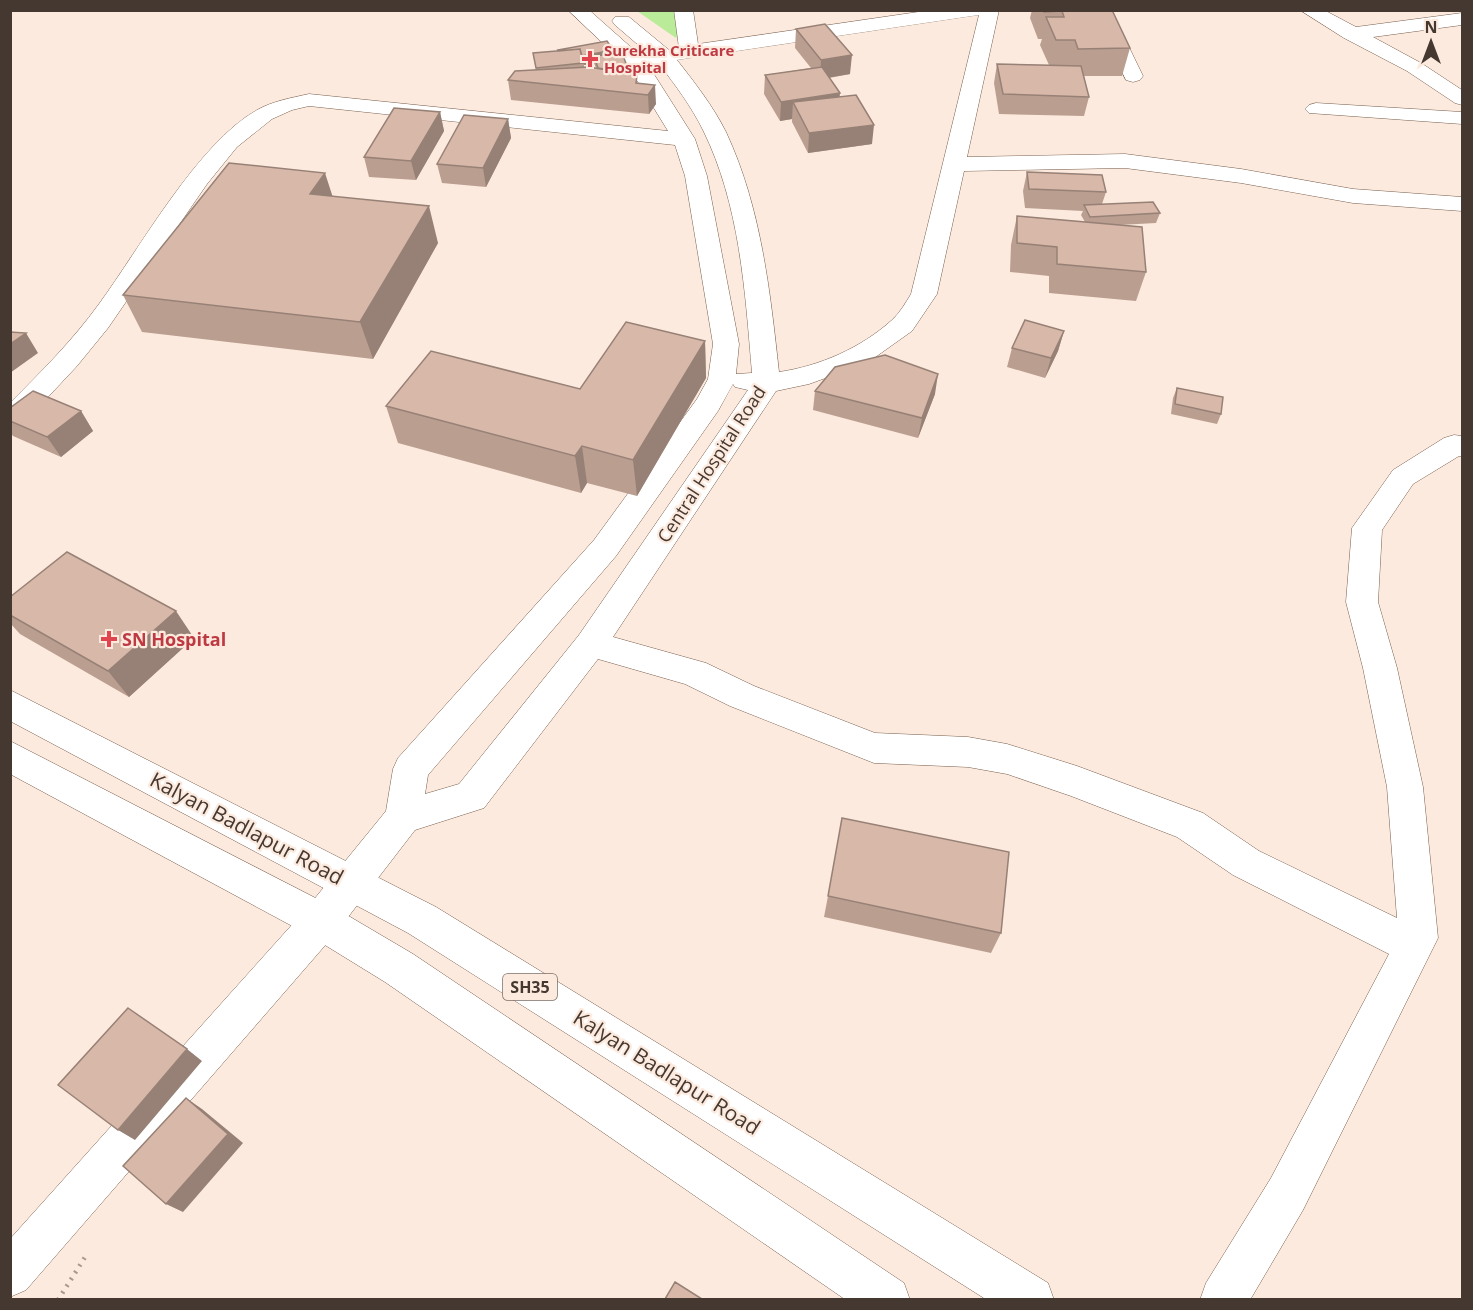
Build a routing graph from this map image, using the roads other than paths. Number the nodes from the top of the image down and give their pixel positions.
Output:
1 (577, 10) edge
2 (609, 10) edge
3 (683, 10) edge
4 (976, 10) edge
5 (990, 10) edge
6 (1101, 10) edge
7 (1309, 10) edge
8 (1462, 19) edge
9 (1351, 34) junction
10 (664, 58) junction
11 (1133, 76) dead end
12 (1462, 99) edge
13 (1316, 109) dead end
14 (1462, 118) edge
15 (684, 139) junction
16 (955, 164) junction
17 (1462, 204) edge
18 (722, 379) junction
19 (767, 383) junction
20 (10, 420) edge
21 (1462, 446) edge
22 (591, 644) junction
23 (10, 704) edge
24 (10, 756) edge
25 (403, 817) junction
26 (351, 883) junction
27 (321, 921) junction
28 (1414, 946) junction
29 (10, 1274) edge
30 (887, 1299) edge
31 (1031, 1299) edge
32 (1223, 1299) edge

1 - 10 street, Central Hospital Road
2 - 10 street, Central Hospital Road
3 - 10 street
4 - 10 street
5 - 16 street
6 - 11 street
7 - 9 street
8 - 9 street
9 - 12 street
10 - 15 street, Central Hospital Road
10 - 19 street, Central Hospital Road
13 - 14 street
15 - 18 street, Central Hospital Road
15 - 20 street
16 - 17 street
16 - 19 street
18 - 19 street
18 - 25 street, Central Hospital Road
19 - 22 street, Central Hospital Road
21 - 28 street
22 - 25 street, Central Hospital Road
22 - 28 street
23 - 26 street, Kalyan Badlapur Road / SH35
24 - 27 street
25 - 26 street, Central Hospital Road
26 - 27 street, Central Hospital Road
26 - 31 street, Kalyan Badlapur Road / SH35
27 - 29 street, Central Hospital Road
27 - 30 street
28 - 32 street

